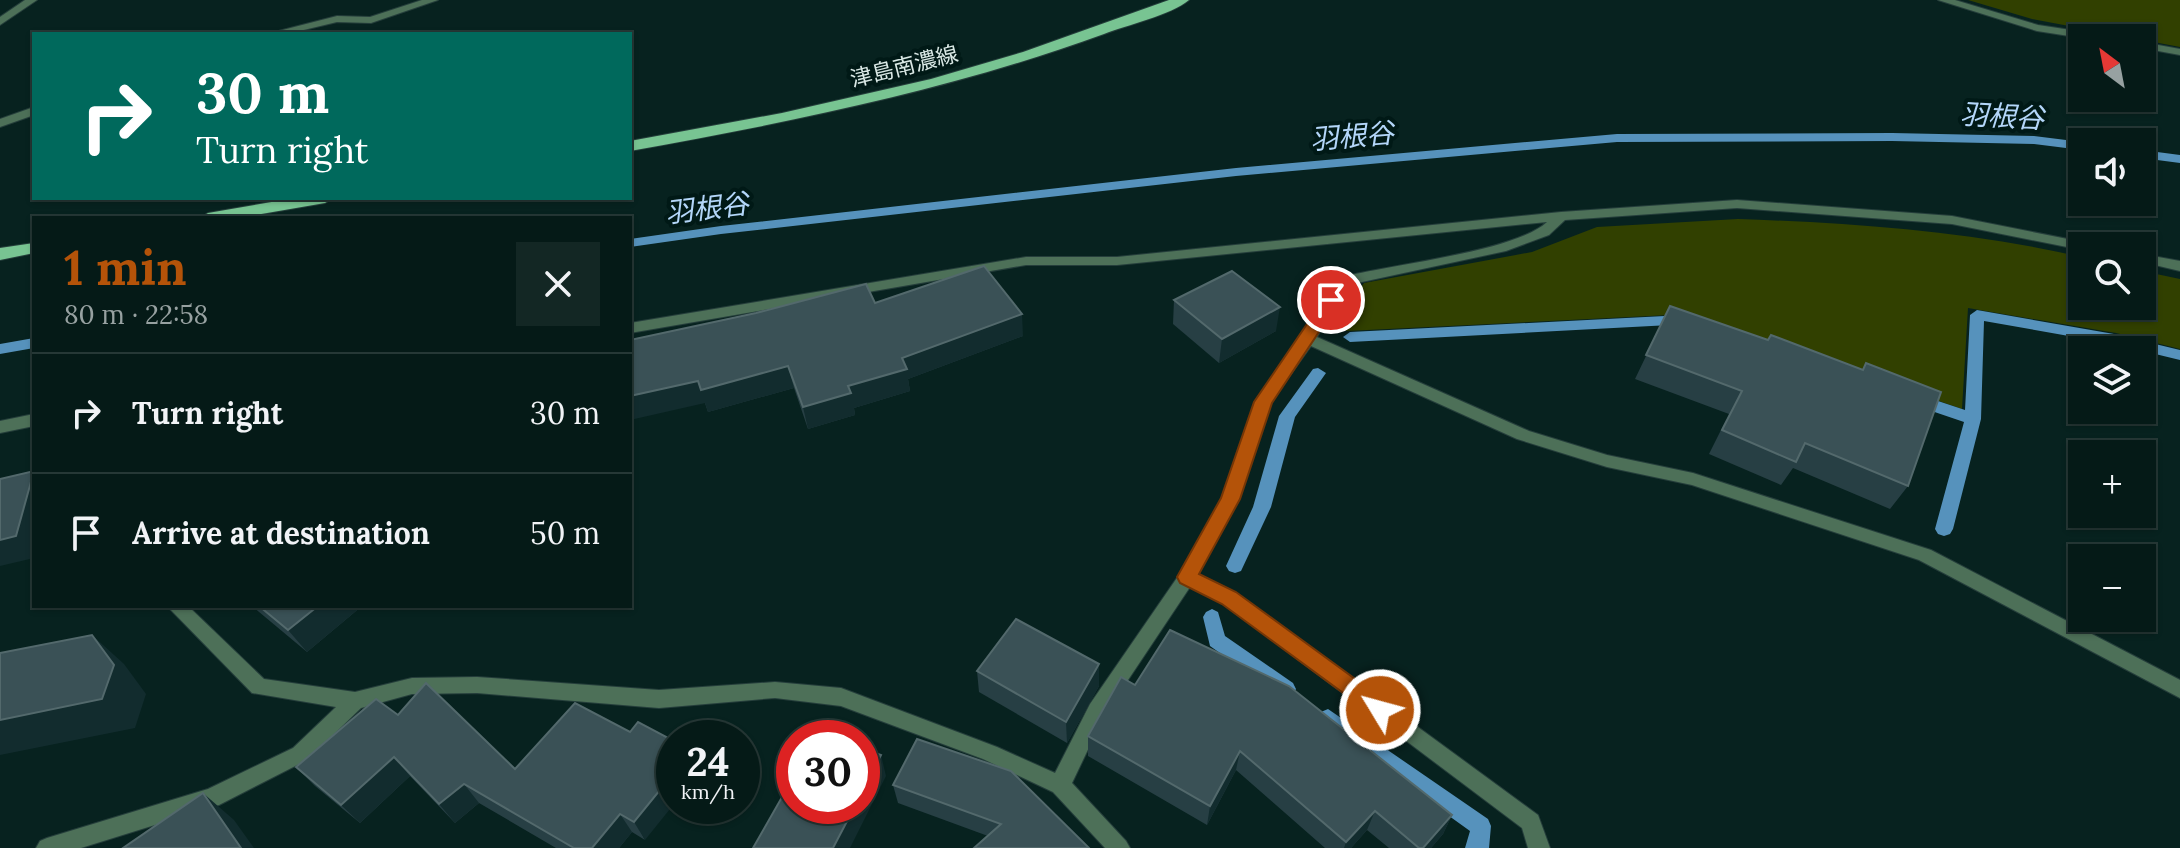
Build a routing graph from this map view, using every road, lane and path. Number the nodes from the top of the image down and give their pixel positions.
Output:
1 (433, 0) edge
2 (1182, 0) edge
3 (1943, 0) edge
4 (30, 1) edge
5 (0, 3) edge
6 (0, 22) edge
7 (282, 32) edge
8 (2068, 33) edge
9 (2156, 48) edge
10 (2180, 52) edge
11 (32, 112) edge
12 (0, 123) edge
13 (632, 146) edge
14 (313, 200) edge
15 (220, 216) edge
16 (1561, 216) junction
17 (2068, 243) edge
18 (32, 248) edge
19 (0, 254) edge
20 (2156, 261) edge
21 (2180, 266) edge
22 (632, 328) edge
23 (1308, 339) junction
24 (32, 420) edge
25 (0, 427) edge
26 (1187, 577) junction
27 (178, 608) edge
28 (2180, 690) edge
29 (355, 701) junction
30 (1060, 785) junction
31 (47, 848) edge
32 (1119, 848) edge
33 (1539, 848) edge

1 - 7 street
2 - 13 main road, 津島南濃線
3 - 8 street
4 - 5 street
4 - 6 street
9 - 10 street
11 - 12 street
14 - 15 main road
16 - 17 street
16 - 22 street
16 - 23 street
18 - 19 main road
20 - 21 street
23 - 26 street
23 - 28 street
24 - 25 street
26 - 30 street
26 - 33 street
27 - 29 street
29 - 30 street
29 - 31 street
30 - 32 street

